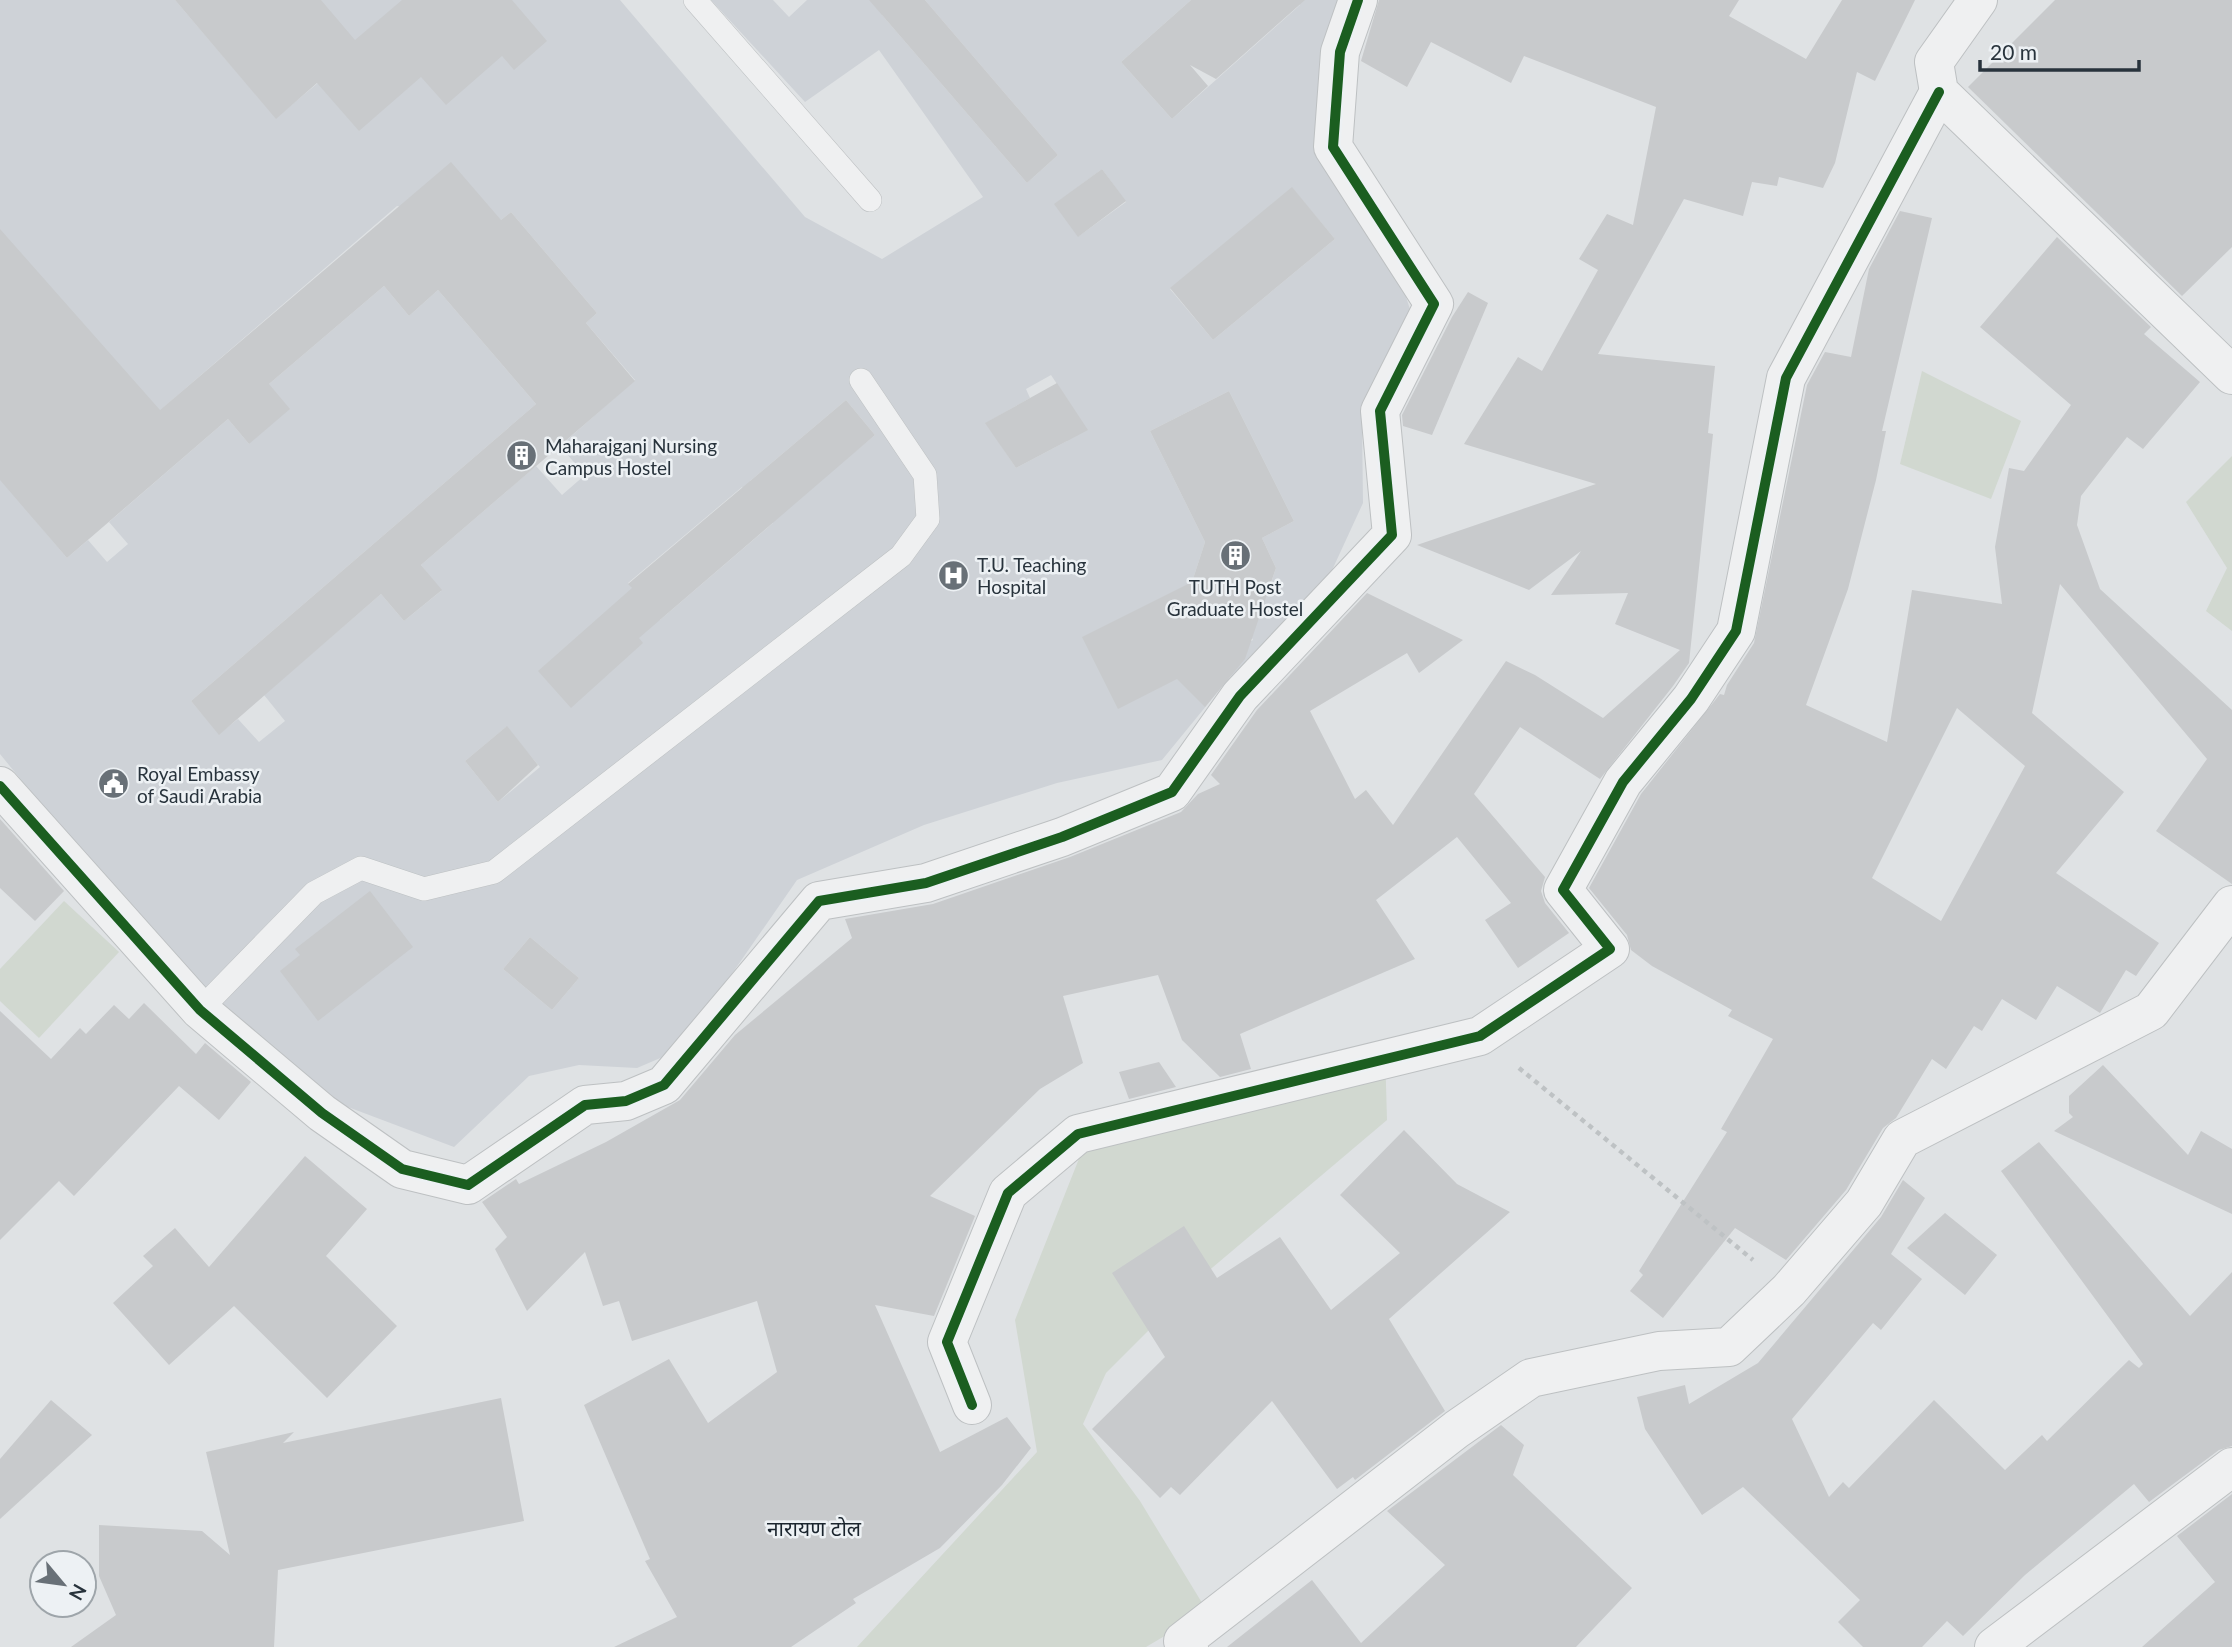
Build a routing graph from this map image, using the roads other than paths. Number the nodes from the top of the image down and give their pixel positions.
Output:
1 (695, 0) edge
2 (1357, 0) edge
3 (1978, 0) edge
4 (1938, 92) junction
5 (870, 201) dead end
6 (2232, 375) edge
7 (862, 380) dead end
8 (0, 786) edge
9 (2232, 905) edge
10 (200, 1010) junction
11 (972, 1405) dead end
12 (2232, 1467) edge
13 (1189, 1647) edge
14 (1994, 1647) edge

1 - 5 lane
2 - 10 street
3 - 4 street
4 - 6 street
4 - 11 street
7 - 10 lane
8 - 10 street
9 - 13 street
12 - 14 street

